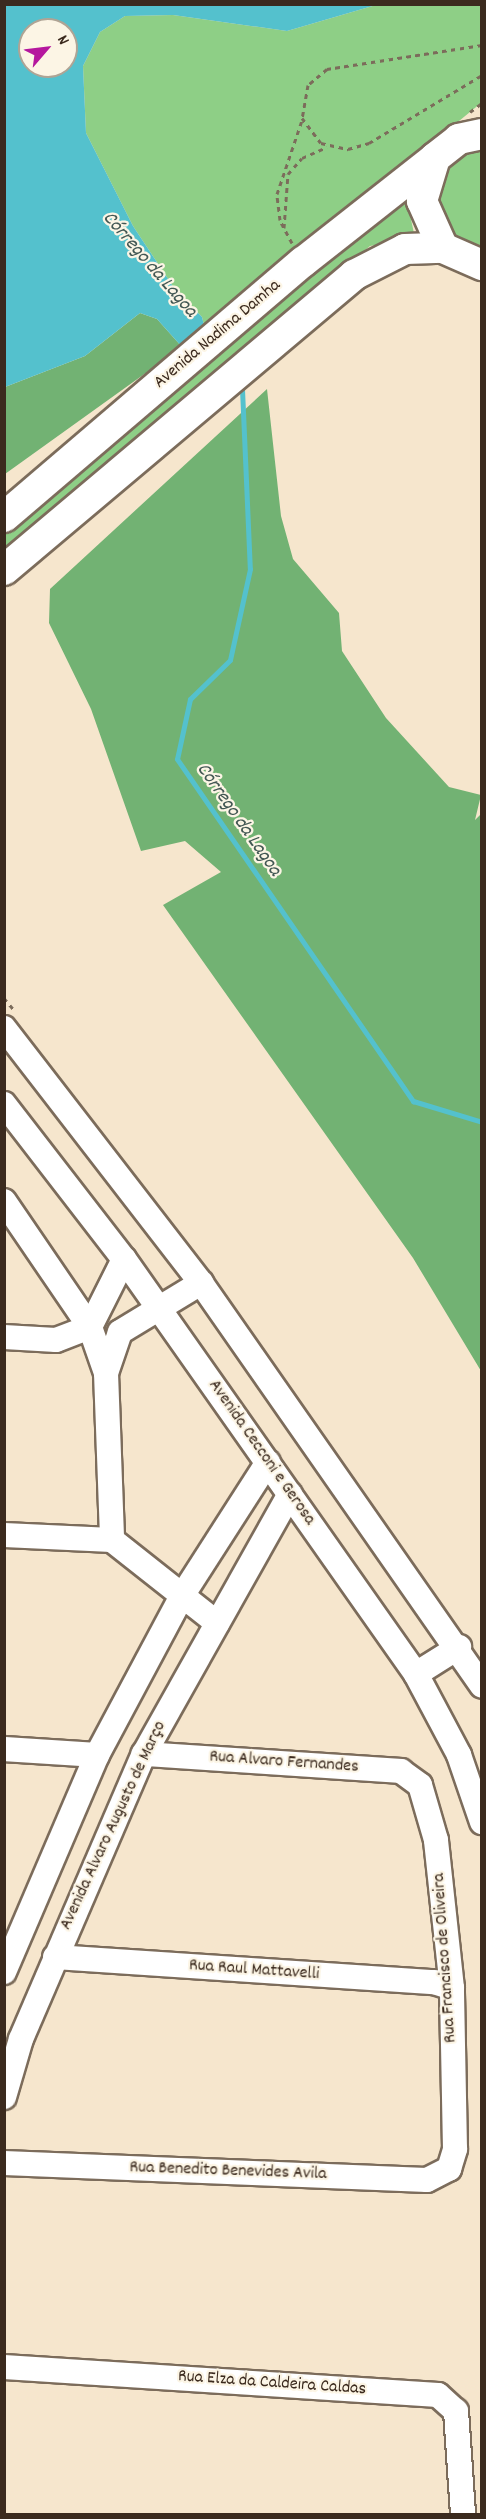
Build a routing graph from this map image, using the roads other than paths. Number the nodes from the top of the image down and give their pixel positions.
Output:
1 (474, 131) edge
2 (435, 158) junction
3 (443, 248) junction
4 (482, 266) edge
5 (4, 517) edge
6 (4, 570) edge
7 (4, 1028) edge
8 (4, 1104) edge
9 (4, 1201) edge
10 (124, 1259) junction
11 (201, 1283) junction
12 (158, 1308) junction
13 (90, 1327) junction
14 (4, 1338) edge
15 (106, 1373) junction
16 (268, 1462) junction
17 (290, 1494) junction
18 (4, 1535) edge
19 (112, 1540) junction
20 (182, 1596) junction
21 (217, 1623) junction
22 (459, 1647) junction
23 (416, 1674) junction
24 (482, 1686) edge
25 (4, 1749) edge
26 (144, 1754) junction
27 (97, 1755) junction
28 (420, 1785) joint
29 (482, 1822) edge
30 (55, 1958) junction
31 (6, 1966) edge
32 (452, 1988) junction
33 (13, 2037) edge
34 (6, 2087) edge
35 (4, 2163) edge
36 (449, 2169) joint
37 (4, 2367) edge
38 (463, 2514) edge

1 - 2 main road, Avenida Nadima Damha
2 - 3 main road
2 - 5 main road, Avenida Nadima Damha
3 - 4 main road
3 - 6 main road
7 - 11 street
8 - 10 street, Avenida Cecconi e Gerosa
9 - 13 street
10 - 12 street, Avenida Cecconi e Gerosa
10 - 13 street
11 - 12 street
11 - 22 street
12 - 15 street
12 - 16 street, Avenida Cecconi e Gerosa
13 - 14 street
13 - 15 street
15 - 19 street
16 - 17 street, Avenida Cecconi e Gerosa
16 - 20 street
17 - 21 street, Avenida Alvaro Augusto de Março
17 - 23 street, Avenida Cecconi e Gerosa
18 - 19 street
19 - 20 street
20 - 21 street
20 - 27 street
21 - 26 street, Avenida Alvaro Augusto de Março
22 - 23 street
22 - 24 street
23 - 29 street, Avenida Cecconi e Gerosa
25 - 27 street
26 - 28 street, Rua Alvaro Fernandes
26 - 30 street, Avenida Alvaro Augusto de Março
27 - 31 street
28 - 32 street, Rua Francisco de Oliveira
30 - 32 street, Rua Raul Mattavelli
30 - 33 street, Avenida Alvaro Augusto de Março
32 - 36 street, Rua Francisco de Oliveira
33 - 34 street, Avenida Alvaro Augusto de Março
35 - 36 street, Rua Benedito Benevides Avila
37 - 38 street, Rua Elza da Caldeira Caldas

